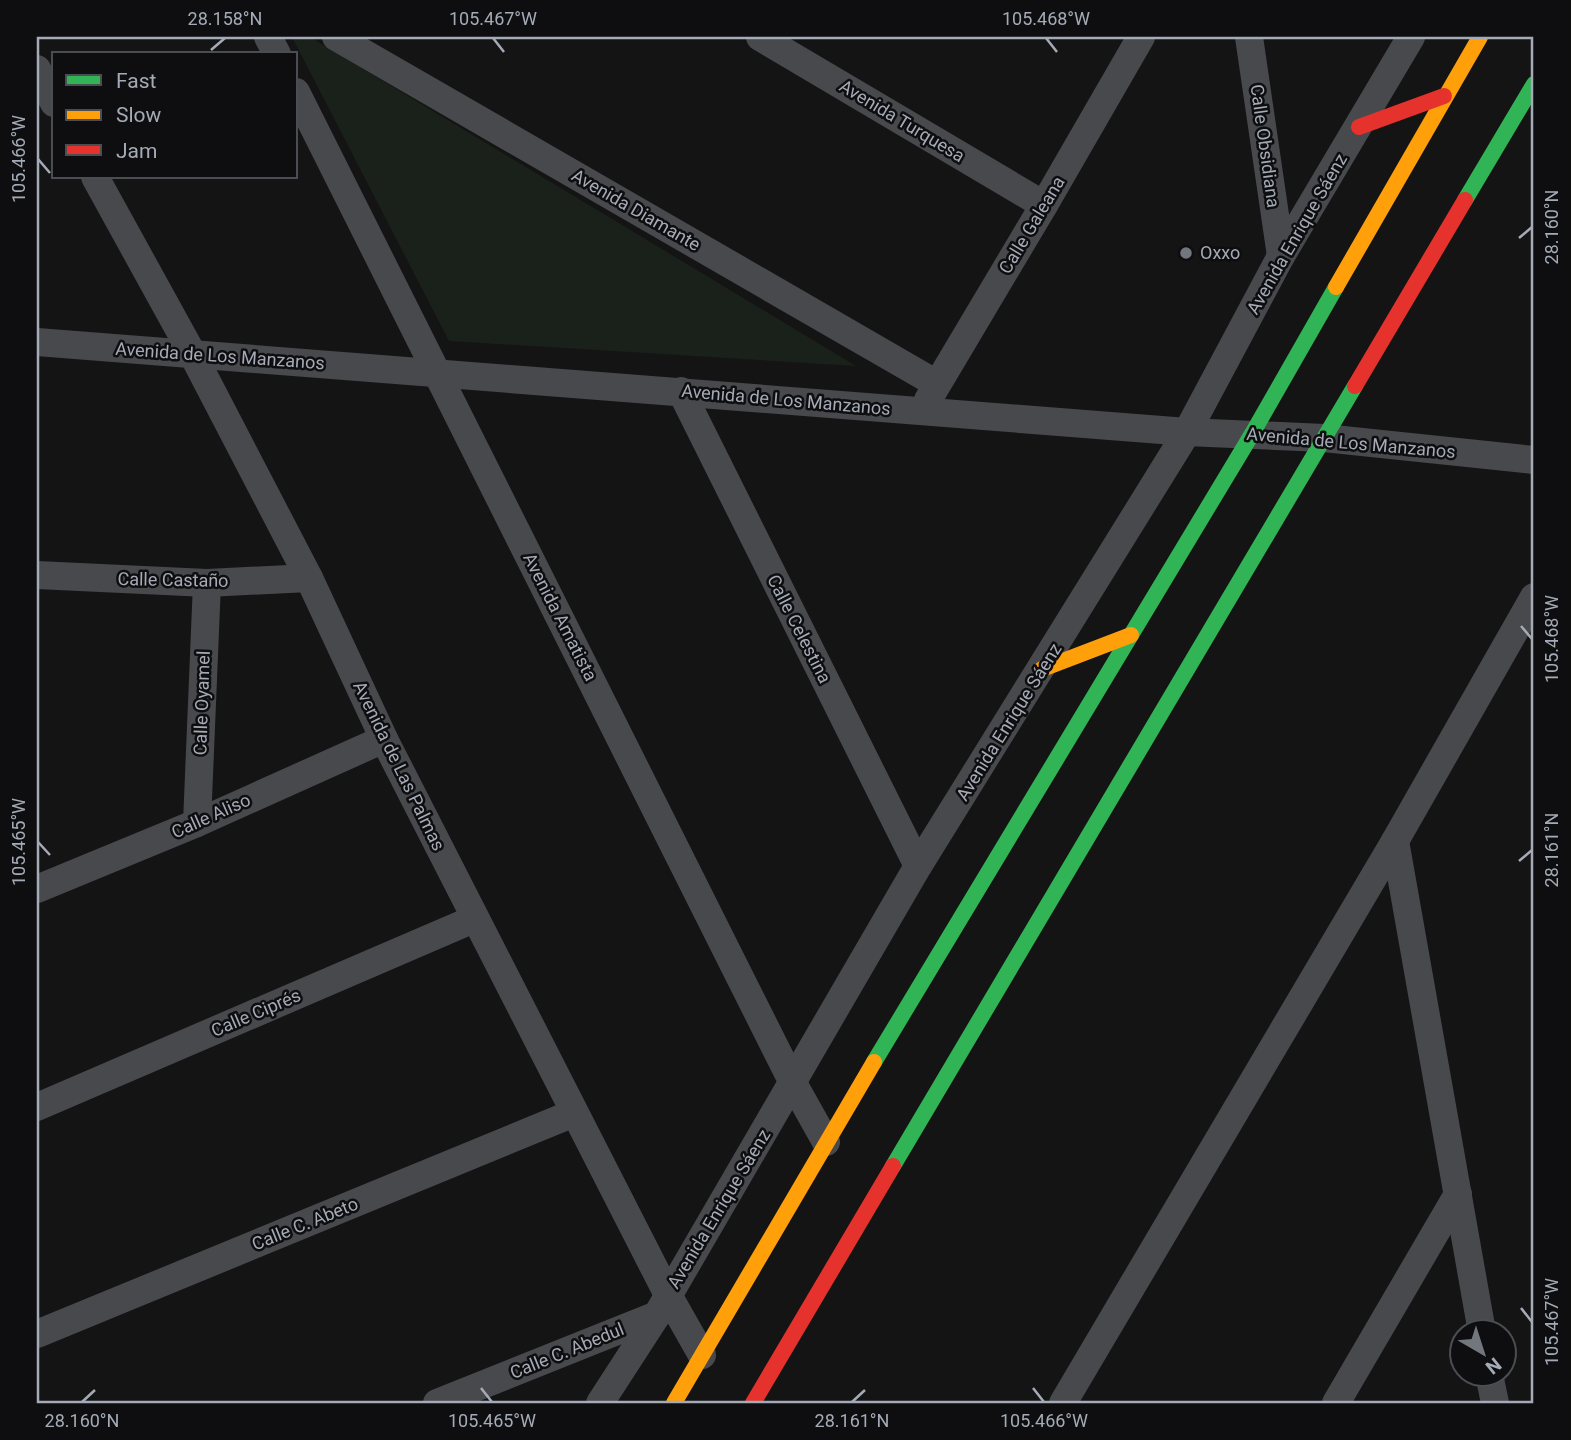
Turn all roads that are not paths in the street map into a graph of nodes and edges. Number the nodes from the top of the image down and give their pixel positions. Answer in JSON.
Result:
{"nodes":[{"id":1,"x":336,"y":37,"type":"edge"},
{"id":2,"x":760,"y":37,"type":"edge"},
{"id":3,"x":1141,"y":37,"type":"edge"},
{"id":4,"x":1249,"y":37,"type":"edge"},
{"id":5,"x":1412,"y":37,"type":"edge"},
{"id":6,"x":1480,"y":37,"type":"edge"},
{"id":7,"x":37,"y":69,"type":"edge"},
{"id":8,"x":1534,"y":84,"type":"edge"},
{"id":9,"x":298,"y":96,"type":"edge"},
{"id":10,"x":1444,"y":96,"type":"junction"},
{"id":11,"x":52,"y":98,"type":"edge"},
{"id":12,"x":1359,"y":127,"type":"junction"},
{"id":13,"x":96,"y":178,"type":"edge"},
{"id":14,"x":1044,"y":205,"type":"junction"},
{"id":15,"x":1281,"y":256,"type":"junction"},
{"id":16,"x":37,"y":342,"type":"edge"},
{"id":17,"x":192,"y":353,"type":"junction"},
{"id":18,"x":438,"y":373,"type":"junction"},
{"id":19,"x":937,"y":384,"type":"junction"},
{"id":20,"x":681,"y":391,"type":"junction"},
{"id":21,"x":921,"y":411,"type":"junction"},
{"id":22,"x":1187,"y":432,"type":"junction"},
{"id":23,"x":1252,"y":434,"type":"junction"},
{"id":24,"x":1324,"y":438,"type":"junction"},
{"id":25,"x":1534,"y":460,"type":"edge"},
{"id":26,"x":37,"y":575,"type":"edge"},
{"id":27,"x":309,"y":578,"type":"junction"},
{"id":28,"x":207,"y":583,"type":"junction"},
{"id":29,"x":1534,"y":597,"type":"edge"},
{"id":30,"x":1131,"y":635,"type":"junction"},
{"id":31,"x":1042,"y":669,"type":"junction"},
{"id":32,"x":384,"y":738,"type":"junction"},
{"id":33,"x":197,"y":823,"type":"junction"},
{"id":34,"x":1395,"y":841,"type":"junction"},
{"id":35,"x":918,"y":866,"type":"junction"},
{"id":36,"x":37,"y":889,"type":"edge"},
{"id":37,"x":474,"y":919,"type":"junction"},
{"id":38,"x":793,"y":1083,"type":"junction"},
{"id":39,"x":37,"y":1107,"type":"edge"},
{"id":40,"x":574,"y":1113,"type":"junction"},
{"id":41,"x":826,"y":1142,"type":"junction"},
{"id":42,"x":1458,"y":1194,"type":"junction"},
{"id":43,"x":663,"y":1305,"type":"junction"},
{"id":44,"x":1480,"y":1318,"type":"edge"},
{"id":45,"x":37,"y":1334,"type":"edge"},
{"id":46,"x":702,"y":1355,"type":"junction"},
{"id":47,"x":437,"y":1403,"type":"edge"},
{"id":48,"x":600,"y":1403,"type":"edge"},
{"id":49,"x":674,"y":1403,"type":"edge"},
{"id":50,"x":753,"y":1403,"type":"edge"},
{"id":51,"x":1063,"y":1403,"type":"edge"},
{"id":52,"x":1336,"y":1403,"type":"edge"}],
"edges":[{"from":1,"to":19,"type":"street","name":"Avenida Diamante"},
{"from":2,"to":14,"type":"street","name":"Avenida Turquesa"},
{"from":3,"to":14,"type":"street","name":"Calle Galeana"},
{"from":4,"to":15,"type":"street","name":"Calle Obsidiana"},
{"from":5,"to":12,"type":"street","name":"Avenida Enrique Sáenz"},
{"from":6,"to":10,"type":"street"},
{"from":7,"to":11,"type":"street"},
{"from":8,"to":24,"type":"street"},
{"from":9,"to":18,"type":"street","name":"Avenida Amatista"},
{"from":10,"to":12,"type":"street"},
{"from":10,"to":23,"type":"street"},
{"from":12,"to":15,"type":"street","name":"Avenida Enrique Sáenz"},
{"from":13,"to":17,"type":"street","name":"Avenida de Las Palmas"},
{"from":14,"to":19,"type":"street","name":"Calle Galeana"},
{"from":15,"to":22,"type":"street","name":"Avenida Enrique Sáenz"},
{"from":16,"to":17,"type":"street","name":"Avenida de Los Manzanos"},
{"from":17,"to":18,"type":"street","name":"Avenida de Los Manzanos"},
{"from":17,"to":27,"type":"street","name":"Avenida de Las Palmas"},
{"from":18,"to":20,"type":"street","name":"Avenida de Los Manzanos"},
{"from":18,"to":38,"type":"street","name":"Avenida Amatista"},
{"from":19,"to":21,"type":"street","name":"Calle Galeana"},
{"from":20,"to":21,"type":"street","name":"Avenida de Los Manzanos"},
{"from":20,"to":35,"type":"street","name":"Calle Celestina"},
{"from":21,"to":22,"type":"street","name":"Avenida de Los Manzanos"},
{"from":22,"to":23,"type":"street","name":"Avenida de Los Manzanos"},
{"from":22,"to":31,"type":"street","name":"Avenida Enrique Sáenz"},
{"from":23,"to":24,"type":"street","name":"Avenida de Los Manzanos"},
{"from":23,"to":30,"type":"street"},
{"from":24,"to":25,"type":"street","name":"Avenida de Los Manzanos"},
{"from":24,"to":50,"type":"street"},
{"from":26,"to":28,"type":"street","name":"Calle Castaño"},
{"from":27,"to":28,"type":"street","name":"Calle Castaño"},
{"from":27,"to":32,"type":"street","name":"Avenida de Las Palmas"},
{"from":28,"to":33,"type":"street","name":"Calle Oyamel"},
{"from":29,"to":34,"type":"street"},
{"from":30,"to":31,"type":"street"},
{"from":30,"to":41,"type":"street"},
{"from":31,"to":35,"type":"street","name":"Avenida Enrique Sáenz"},
{"from":32,"to":33,"type":"street","name":"Calle Aliso"},
{"from":32,"to":37,"type":"street","name":"Avenida de Las Palmas"},
{"from":33,"to":36,"type":"street","name":"Calle Aliso"},
{"from":34,"to":42,"type":"street"},
{"from":34,"to":51,"type":"street"},
{"from":35,"to":38,"type":"street","name":"Avenida Enrique Sáenz"},
{"from":37,"to":39,"type":"street","name":"Calle Ciprés"},
{"from":37,"to":40,"type":"street","name":"Avenida de Las Palmas"},
{"from":38,"to":41,"type":"street","name":"Avenida Amatista"},
{"from":38,"to":43,"type":"street","name":"Avenida Enrique Sáenz"},
{"from":40,"to":43,"type":"street","name":"Avenida de Las Palmas"},
{"from":40,"to":45,"type":"street","name":"Calle C. Abeto"},
{"from":41,"to":46,"type":"street"},
{"from":42,"to":44,"type":"street"},
{"from":42,"to":52,"type":"street"},
{"from":43,"to":46,"type":"street","name":"Avenida de Las Palmas"},
{"from":43,"to":47,"type":"street","name":"Calle C. Abedul"},
{"from":43,"to":48,"type":"street","name":"Avenida Enrique Sáenz"},
{"from":46,"to":49,"type":"street"}]}
